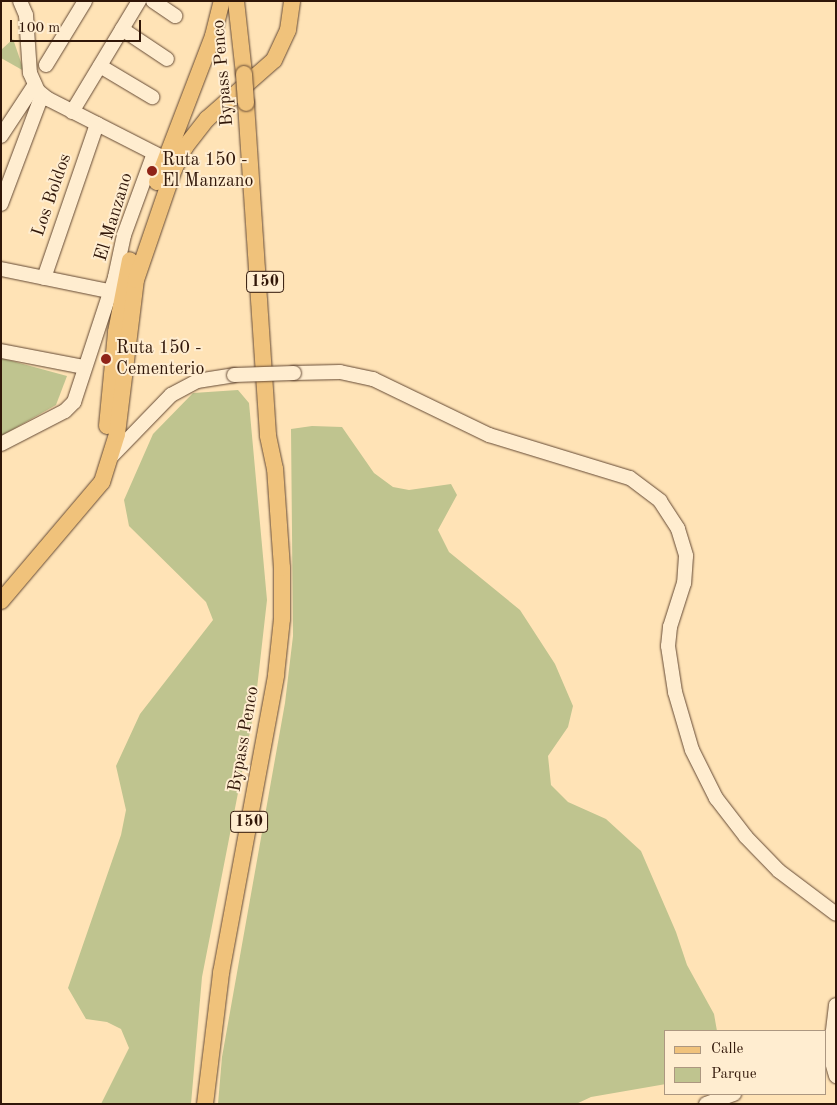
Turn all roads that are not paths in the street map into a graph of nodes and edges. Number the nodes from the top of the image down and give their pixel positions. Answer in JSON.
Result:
{"nodes":[{"id":1,"x":20,"y":1,"type":"edge"},
{"id":2,"x":84,"y":1,"type":"edge"},
{"id":3,"x":139,"y":1,"type":"edge"},
{"id":4,"x":153,"y":1,"type":"edge"},
{"id":5,"x":222,"y":1,"type":"edge"},
{"id":6,"x":236,"y":1,"type":"edge"},
{"id":7,"x":244,"y":1,"type":"edge"},
{"id":8,"x":292,"y":1,"type":"edge"},
{"id":9,"x":175,"y":16,"type":"dead end"},
{"id":10,"x":122,"y":29,"type":"junction"},
{"id":11,"x":167,"y":59,"type":"dead end"},
{"id":12,"x":46,"y":66,"type":"dead end"},
{"id":13,"x":100,"y":66,"type":"junction"},
{"id":14,"x":247,"y":72,"type":"junction"},
{"id":15,"x":38,"y":90,"type":"junction"},
{"id":16,"x":152,"y":97,"type":"dead end"},
{"id":17,"x":72,"y":112,"type":"junction"},
{"id":18,"x":97,"y":124,"type":"junction"},
{"id":19,"x":1,"y":136,"type":"edge"},
{"id":20,"x":160,"y":156,"type":"junction"},
{"id":21,"x":1,"y":204,"type":"edge"},
{"id":22,"x":1,"y":268,"type":"edge"},
{"id":23,"x":44,"y":278,"type":"junction"},
{"id":24,"x":116,"y":293,"type":"junction"},
{"id":25,"x":1,"y":352,"type":"edge"},
{"id":26,"x":84,"y":366,"type":"junction"},
{"id":27,"x":1,"y":444,"type":"edge"},
{"id":28,"x":109,"y":459,"type":"junction"},
{"id":29,"x":1,"y":601,"type":"edge"},
{"id":30,"x":836,"y":914,"type":"edge"},
{"id":31,"x":836,"y":1004,"type":"edge"},
{"id":32,"x":834,"y":1033,"type":"edge"},
{"id":33,"x":828,"y":1060,"type":"edge"},
{"id":34,"x":836,"y":1076,"type":"edge"},
{"id":35,"x":731,"y":1095,"type":"edge"},
{"id":36,"x":205,"y":1104,"type":"edge"},
{"id":37,"x":706,"y":1104,"type":"edge"}],
"edges":[{"from":1,"to":15,"type":"street"},
{"from":2,"to":12,"type":"street"},
{"from":3,"to":10,"type":"street"},
{"from":4,"to":9,"type":"street"},
{"from":5,"to":20,"type":"main road"},
{"from":6,"to":14,"type":"main road","name":"Bypass Penco","number":"150"},
{"from":7,"to":14,"type":"main road","name":"Bypass Penco","number":"150"},
{"from":8,"to":28,"type":"main road"},
{"from":10,"to":11,"type":"street"},
{"from":10,"to":13,"type":"street"},
{"from":13,"to":16,"type":"street"},
{"from":13,"to":17,"type":"street"},
{"from":14,"to":36,"type":"main road","name":"Bypass Penco","number":"150"},
{"from":15,"to":17,"type":"street"},
{"from":15,"to":19,"type":"street"},
{"from":15,"to":21,"type":"street"},
{"from":17,"to":18,"type":"street"},
{"from":18,"to":20,"type":"street"},
{"from":18,"to":23,"type":"street","name":"Los Boldos"},
{"from":20,"to":24,"type":"main road"},
{"from":22,"to":23,"type":"street"},
{"from":23,"to":24,"type":"street"},
{"from":24,"to":26,"type":"street"},
{"from":24,"to":28,"type":"main road"},
{"from":25,"to":26,"type":"street"},
{"from":26,"to":27,"type":"street"},
{"from":28,"to":29,"type":"main road"},
{"from":28,"to":30,"type":"street","bridge":true},
{"from":31,"to":32,"type":"street"},
{"from":32,"to":33,"type":"street"},
{"from":33,"to":34,"type":"street"},
{"from":35,"to":37,"type":"street"}]}
